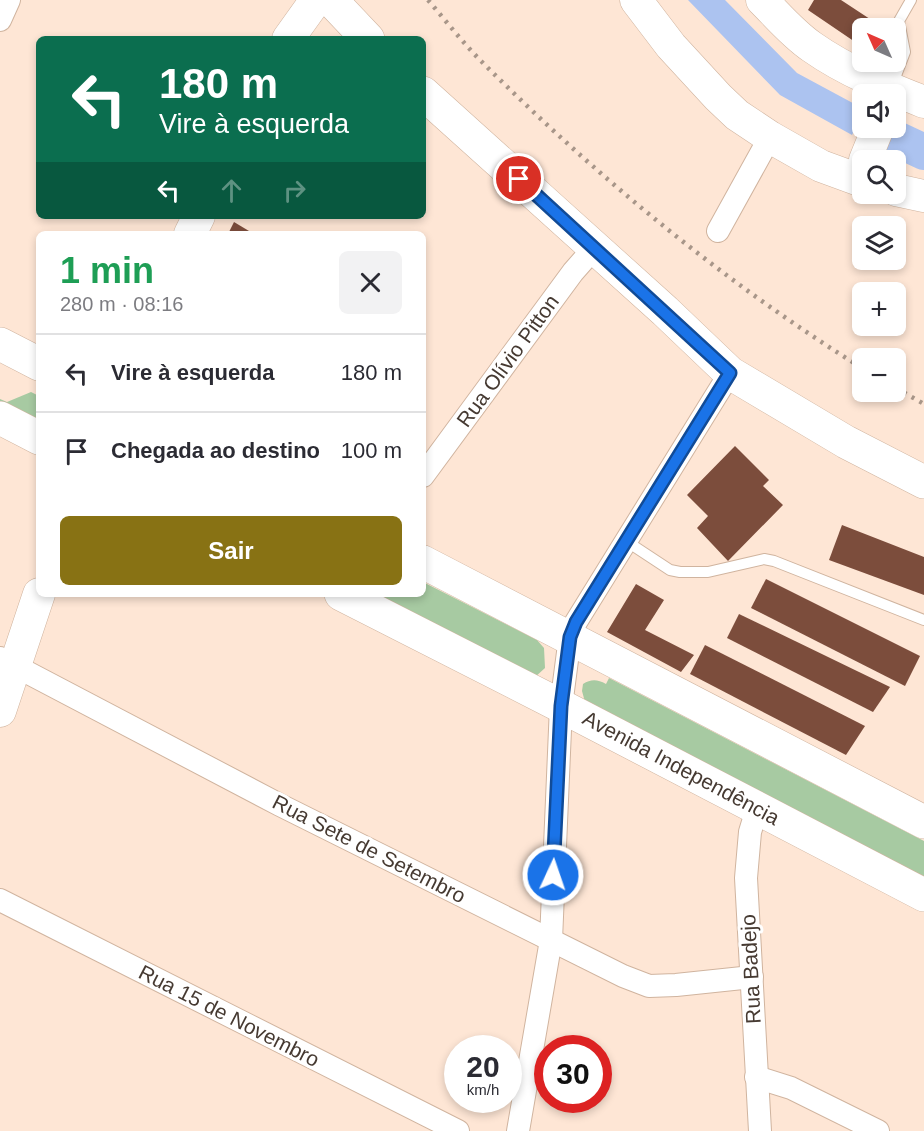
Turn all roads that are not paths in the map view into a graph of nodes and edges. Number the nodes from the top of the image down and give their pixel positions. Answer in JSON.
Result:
{"nodes":[{"id":1,"x":9,"y":0,"type":"edge"},
{"id":2,"x":316,"y":0,"type":"edge"},
{"id":3,"x":331,"y":0,"type":"edge"},
{"id":4,"x":636,"y":0,"type":"edge"},
{"id":5,"x":762,"y":0,"type":"edge"},
{"id":6,"x":911,"y":0,"type":"edge"},
{"id":7,"x":0,"y":20,"type":"edge"},
{"id":8,"x":290,"y":36,"type":"edge"},
{"id":9,"x":365,"y":36,"type":"edge"},
{"id":10,"x":876,"y":84,"type":"edge"},
{"id":11,"x":893,"y":84,"type":"edge"},
{"id":12,"x":426,"y":96,"type":"edge"},
{"id":13,"x":906,"y":97,"type":"edge"},
{"id":14,"x":924,"y":102,"type":"edge"},
{"id":15,"x":770,"y":137,"type":"junction"},
{"id":16,"x":852,"y":171,"type":"edge"},
{"id":17,"x":906,"y":192,"type":"edge"},
{"id":18,"x":924,"y":196,"type":"edge"},
{"id":19,"x":718,"y":231,"type":"dead end"},
{"id":20,"x":595,"y":248,"type":"junction"},
{"id":21,"x":0,"y":344,"type":"edge"},
{"id":22,"x":36,"y":362,"type":"edge"},
{"id":23,"x":730,"y":373,"type":"junction"},
{"id":24,"x":0,"y":418,"type":"edge"},
{"id":25,"x":36,"y":436,"type":"edge"},
{"id":26,"x":426,"y":472,"type":"edge"},
{"id":27,"x":924,"y":482,"type":"edge"},
{"id":28,"x":626,"y":541,"type":"junction"},
{"id":29,"x":426,"y":564,"type":"edge"},
{"id":30,"x":38,"y":597,"type":"edge"},
{"id":31,"x":347,"y":597,"type":"edge"},
{"id":32,"x":924,"y":620,"type":"edge"},
{"id":33,"x":570,"y":637,"type":"junction"},
{"id":34,"x":7,"y":662,"type":"edge"},
{"id":35,"x":561,"y":706,"type":"junction"},
{"id":36,"x":0,"y":711,"type":"edge"},
{"id":37,"x":757,"y":808,"type":"junction"},
{"id":38,"x":924,"y":822,"type":"edge"},
{"id":39,"x":924,"y":895,"type":"edge"},
{"id":40,"x":0,"y":900,"type":"edge"},
{"id":41,"x":550,"y":940,"type":"junction"},
{"id":42,"x":752,"y":977,"type":"junction"},
{"id":43,"x":756,"y":1077,"type":"junction"},
{"id":44,"x":458,"y":1131,"type":"edge"},
{"id":45,"x":518,"y":1131,"type":"edge"},
{"id":46,"x":760,"y":1131,"type":"edge"},
{"id":47,"x":878,"y":1131,"type":"edge"}],
"edges":[{"from":1,"to":7,"type":"street"},
{"from":2,"to":8,"type":"street"},
{"from":3,"to":9,"type":"main road"},
{"from":4,"to":15,"type":"street"},
{"from":5,"to":10,"type":"street"},
{"from":6,"to":11,"type":"lane"},
{"from":12,"to":20,"type":"main road"},
{"from":13,"to":14,"type":"street"},
{"from":15,"to":16,"type":"street"},
{"from":15,"to":19,"type":"street"},
{"from":17,"to":18,"type":"street"},
{"from":20,"to":23,"type":"main road"},
{"from":20,"to":26,"type":"street","name":"Rua Olívio Pitton"},
{"from":21,"to":22,"type":"main road"},
{"from":23,"to":27,"type":"main road"},
{"from":23,"to":28,"type":"street"},
{"from":24,"to":25,"type":"main road"},
{"from":28,"to":32,"type":"lane"},
{"from":28,"to":33,"type":"street"},
{"from":29,"to":33,"type":"main road"},
{"from":30,"to":34,"type":"street"},
{"from":31,"to":35,"type":"main road","name":"Avenida Independência"},
{"from":33,"to":35,"type":"street"},
{"from":33,"to":38,"type":"main road"},
{"from":34,"to":36,"type":"street"},
{"from":34,"to":41,"type":"street","name":"Rua Sete de Setembro"},
{"from":35,"to":37,"type":"main road","name":"Avenida Independência"},
{"from":35,"to":41,"type":"street"},
{"from":37,"to":39,"type":"main road","name":"Avenida Independência"},
{"from":37,"to":42,"type":"street","name":"Rua Badejo"},
{"from":40,"to":44,"type":"street","name":"Rua 15 de Novembro"},
{"from":41,"to":42,"type":"street","name":"Rua Sete de Setembro"},
{"from":41,"to":45,"type":"street"},
{"from":42,"to":43,"type":"street","name":"Rua Badejo"},
{"from":43,"to":46,"type":"street","name":"Rua Badejo"},
{"from":43,"to":47,"type":"street"}]}
